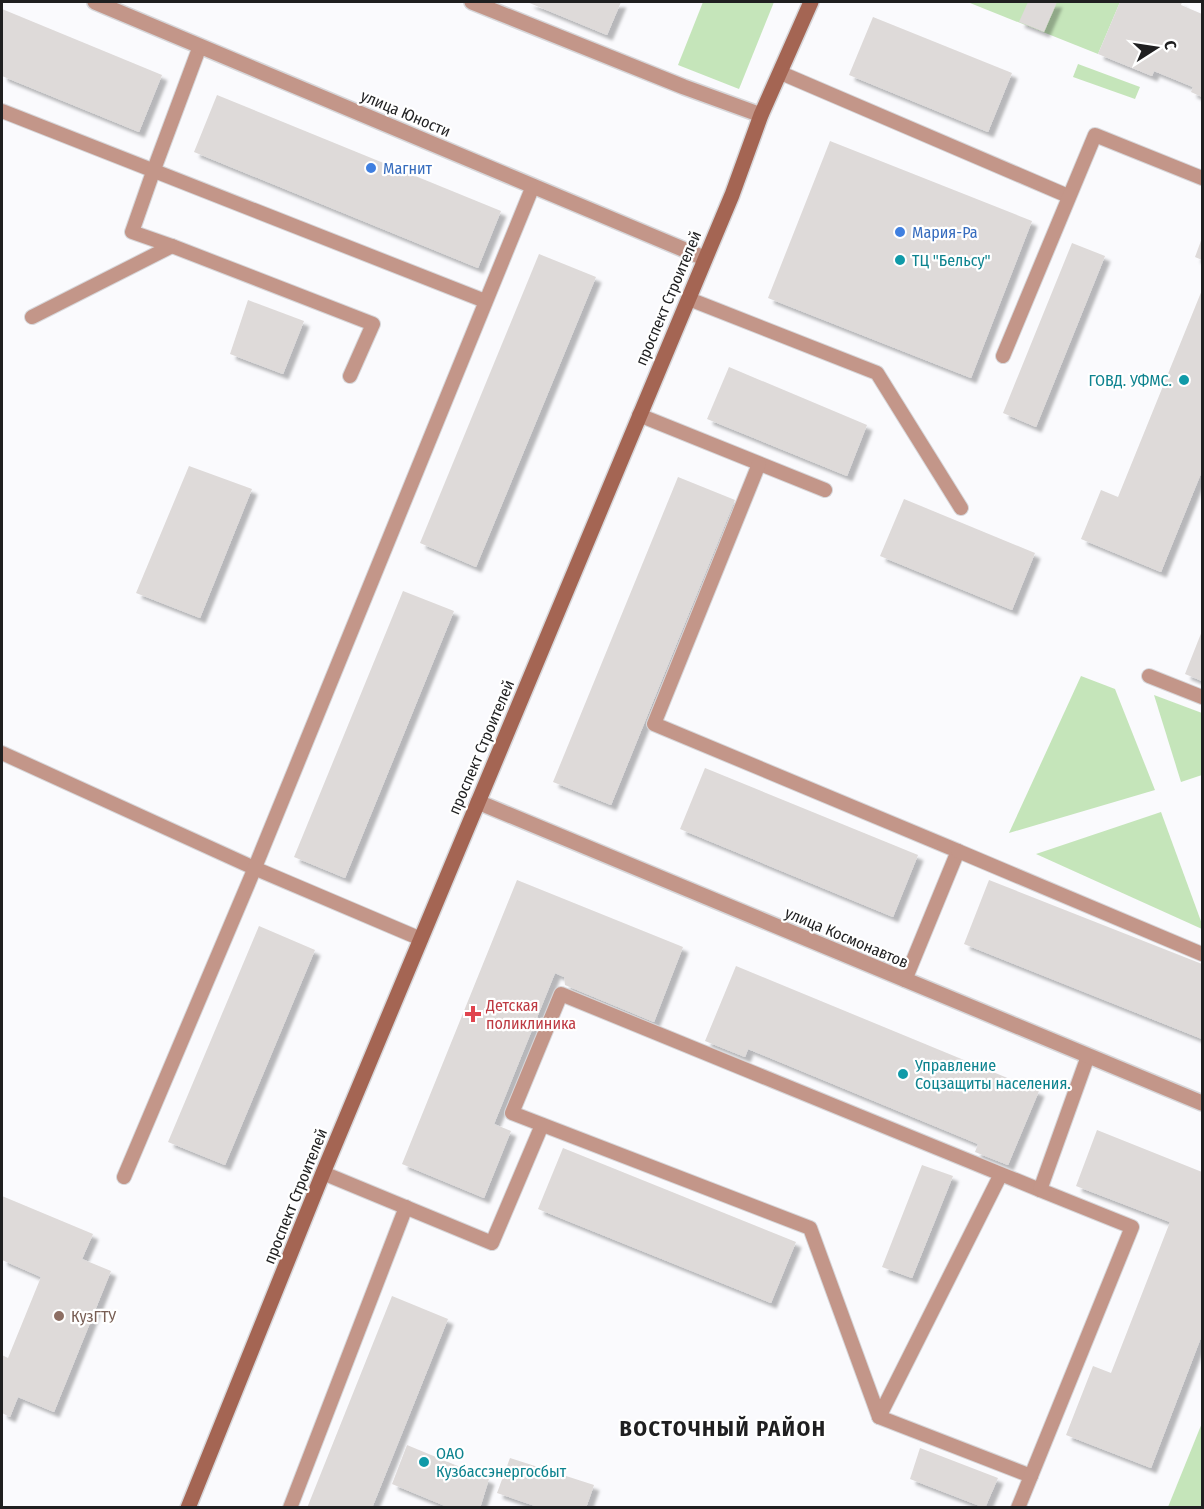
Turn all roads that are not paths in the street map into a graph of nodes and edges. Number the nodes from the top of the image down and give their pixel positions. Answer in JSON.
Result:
{"nodes":[{"id":1,"x":95,"y":2,"type":"edge"},
{"id":2,"x":472,"y":2,"type":"edge"},
{"id":3,"x":811,"y":2,"type":"edge"},
{"id":4,"x":200,"y":46,"type":"junction"},
{"id":5,"x":781,"y":73,"type":"junction"},
{"id":6,"x":2,"y":111,"type":"edge"},
{"id":7,"x":761,"y":116,"type":"junction"},
{"id":8,"x":153,"y":172,"type":"junction"},
{"id":9,"x":1203,"y":178,"type":"edge"},
{"id":10,"x":532,"y":186,"type":"junction"},
{"id":11,"x":1068,"y":196,"type":"junction"},
{"id":12,"x":172,"y":246,"type":"junction"},
{"id":13,"x":704,"y":258,"type":"junction"},
{"id":14,"x":689,"y":298,"type":"junction"},
{"id":15,"x":486,"y":302,"type":"junction"},
{"id":16,"x":32,"y":318,"type":"dead end"},
{"id":17,"x":1003,"y":356,"type":"dead end"},
{"id":18,"x":350,"y":376,"type":"dead end"},
{"id":19,"x":639,"y":415,"type":"junction"},
{"id":20,"x":759,"y":464,"type":"junction"},
{"id":21,"x":825,"y":490,"type":"dead end"},
{"id":22,"x":961,"y":508,"type":"dead end"},
{"id":23,"x":1149,"y":676,"type":"dead end"},
{"id":24,"x":1203,"y":697,"type":"edge"},
{"id":25,"x":2,"y":753,"type":"edge"},
{"id":26,"x":478,"y":802,"type":"junction"},
{"id":27,"x":958,"y":850,"type":"junction"},
{"id":28,"x":254,"y":868,"type":"junction"},
{"id":29,"x":421,"y":939,"type":"junction"},
{"id":30,"x":1203,"y":954,"type":"edge"},
{"id":31,"x":905,"y":980,"type":"junction"},
{"id":32,"x":1088,"y":1056,"type":"junction"},
{"id":33,"x":1203,"y":1103,"type":"edge"},
{"id":34,"x":542,"y":1125,"type":"junction"},
{"id":35,"x":323,"y":1173,"type":"junction"},
{"id":36,"x":1001,"y":1174,"type":"junction"},
{"id":37,"x":124,"y":1177,"type":"dead end"},
{"id":38,"x":1040,"y":1190,"type":"junction"},
{"id":39,"x":406,"y":1207,"type":"junction"},
{"id":40,"x":879,"y":1417,"type":"junction"},
{"id":41,"x":1031,"y":1476,"type":"junction"},
{"id":42,"x":188,"y":1508,"type":"edge"},
{"id":43,"x":290,"y":1508,"type":"edge"},
{"id":44,"x":1018,"y":1508,"type":"edge"}],
"edges":[{"from":1,"to":4,"type":"street","name":"улица Юности"},
{"from":2,"to":7,"type":"street"},
{"from":3,"to":5,"type":"main road","name":"проспект Строителей"},
{"from":4,"to":8,"type":"lane"},
{"from":4,"to":10,"type":"street","name":"улица Юности"},
{"from":5,"to":7,"type":"main road","name":"проспект Строителей"},
{"from":5,"to":11,"type":"lane"},
{"from":6,"to":8,"type":"lane"},
{"from":7,"to":13,"type":"main road","name":"проспект Строителей"},
{"from":8,"to":12,"type":"lane"},
{"from":8,"to":15,"type":"lane"},
{"from":9,"to":11,"type":"lane"},
{"from":10,"to":13,"type":"street","name":"улица Юности"},
{"from":10,"to":15,"type":"lane"},
{"from":11,"to":17,"type":"lane"},
{"from":12,"to":16,"type":"lane"},
{"from":12,"to":18,"type":"lane"},
{"from":13,"to":14,"type":"main road","name":"проспект Строителей"},
{"from":14,"to":19,"type":"main road","name":"проспект Строителей"},
{"from":14,"to":22,"type":"lane"},
{"from":15,"to":28,"type":"lane"},
{"from":19,"to":20,"type":"lane"},
{"from":19,"to":26,"type":"main road","name":"проспект Строителей"},
{"from":20,"to":21,"type":"lane"},
{"from":20,"to":27,"type":"lane"},
{"from":23,"to":24,"type":"lane"},
{"from":25,"to":28,"type":"lane"},
{"from":26,"to":29,"type":"main road","name":"проспект Строителей"},
{"from":26,"to":31,"type":"street","name":"улица Космонавтов"},
{"from":27,"to":30,"type":"lane"},
{"from":27,"to":31,"type":"lane"},
{"from":28,"to":29,"type":"lane"},
{"from":28,"to":37,"type":"lane"},
{"from":29,"to":35,"type":"main road","name":"проспект Строителей"},
{"from":31,"to":32,"type":"street","name":"улица Космонавтов"},
{"from":32,"to":33,"type":"street","name":"улица Космонавтов"},
{"from":32,"to":38,"type":"lane"},
{"from":34,"to":36,"type":"lane"},
{"from":34,"to":39,"type":"lane"},
{"from":34,"to":40,"type":"lane"},
{"from":35,"to":39,"type":"lane"},
{"from":35,"to":42,"type":"main road","name":"проспект Строителей"},
{"from":36,"to":38,"type":"lane"},
{"from":36,"to":40,"type":"lane"},
{"from":38,"to":41,"type":"lane"},
{"from":39,"to":43,"type":"lane"},
{"from":40,"to":41,"type":"lane"},
{"from":41,"to":44,"type":"lane"}]}
